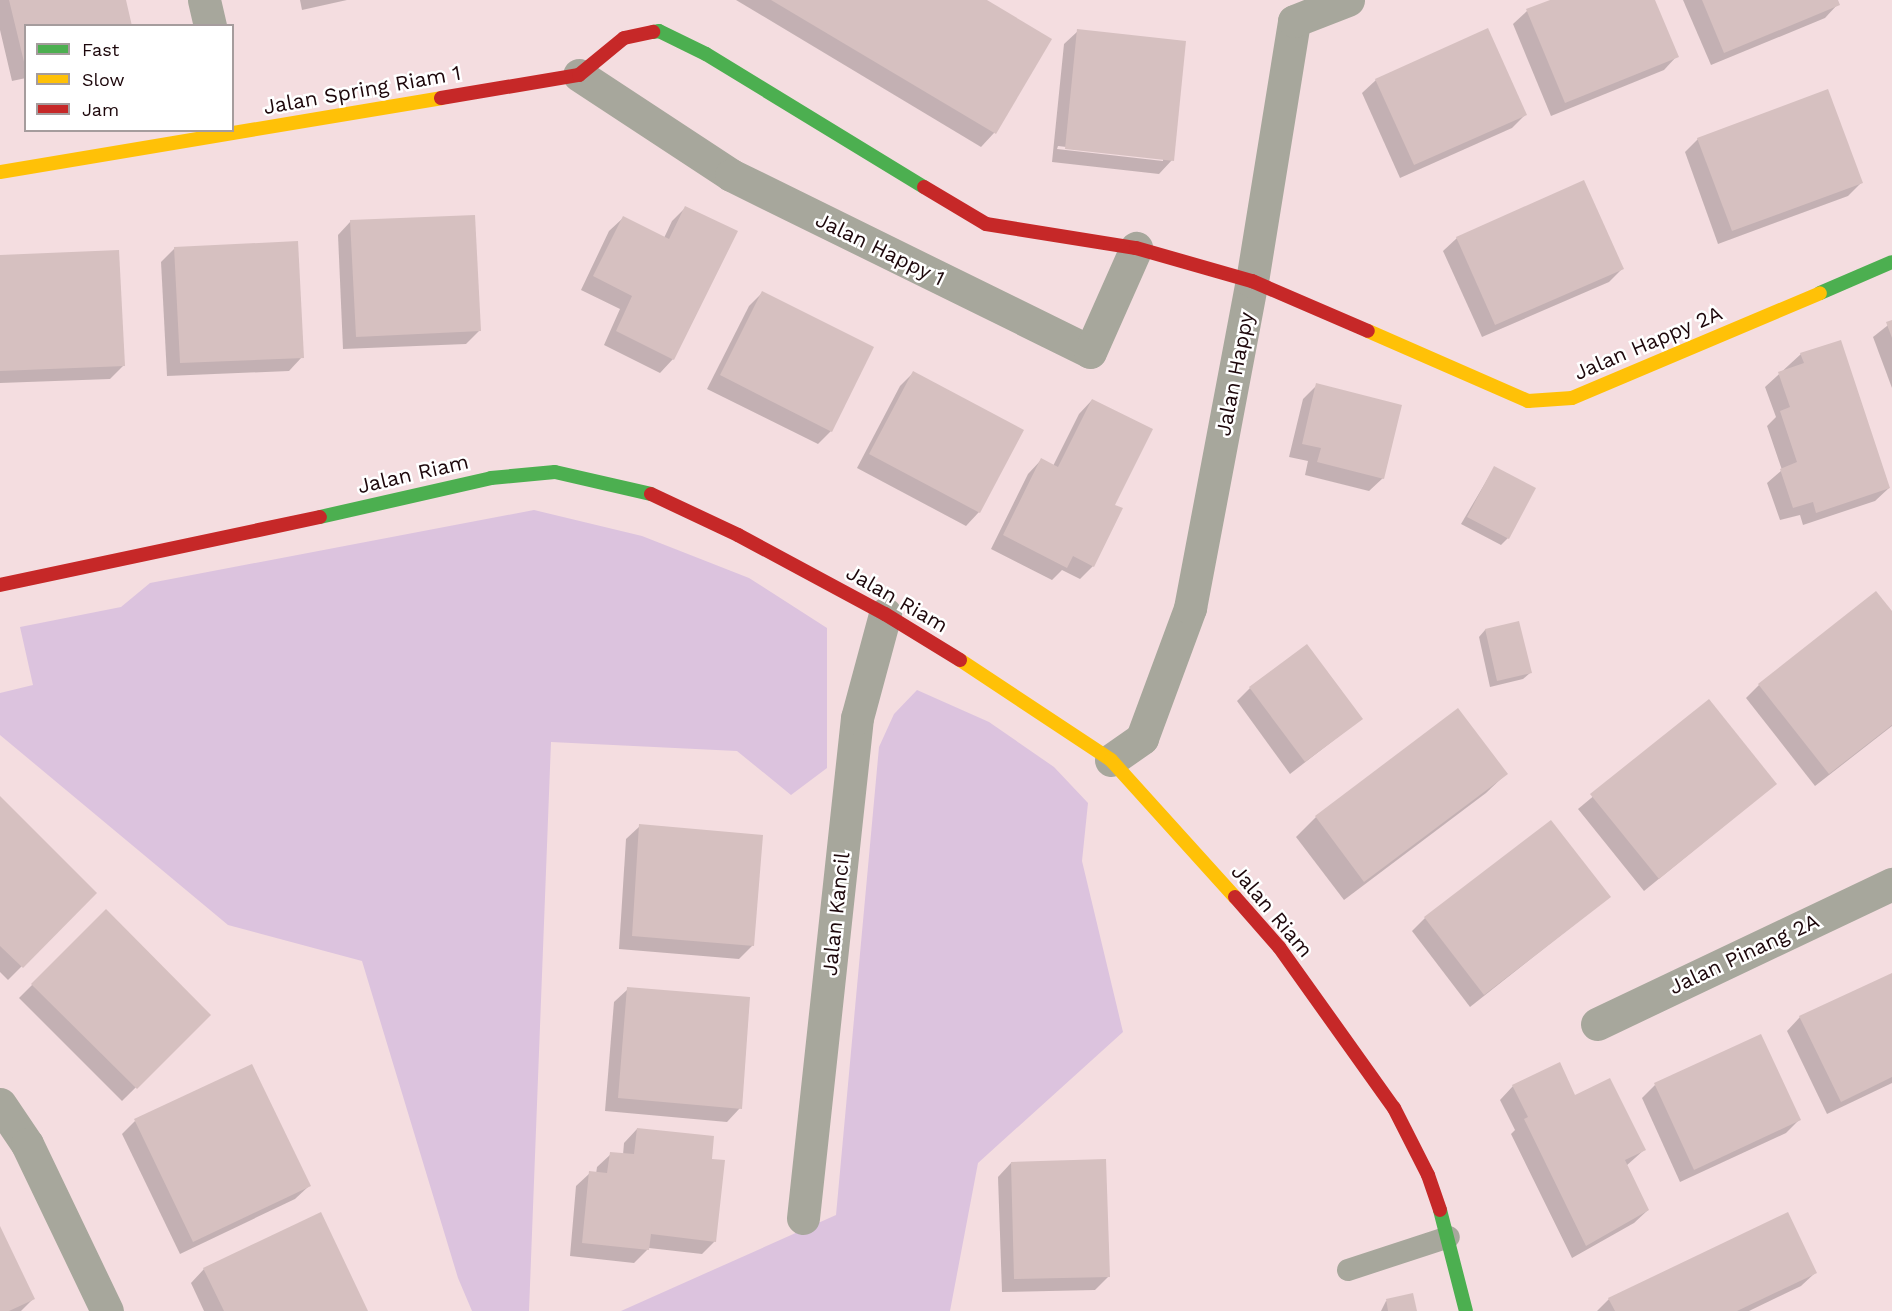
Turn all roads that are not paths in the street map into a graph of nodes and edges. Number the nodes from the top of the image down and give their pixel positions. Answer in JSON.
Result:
{"nodes":[{"id":1,"x":204,"y":0,"type":"edge"},
{"id":2,"x":1348,"y":0,"type":"edge"},
{"id":3,"x":1291,"y":11,"type":"edge"},
{"id":4,"x":210,"y":24,"type":"edge"},
{"id":5,"x":566,"y":77,"type":"junction"},
{"id":6,"x":234,"y":130,"type":"edge"},
{"id":7,"x":222,"y":132,"type":"edge"},
{"id":8,"x":0,"y":172,"type":"edge"},
{"id":9,"x":1136,"y":248,"type":"junction"},
{"id":10,"x":1892,"y":262,"type":"edge"},
{"id":11,"x":1252,"y":281,"type":"junction"},
{"id":12,"x":0,"y":585,"type":"edge"},
{"id":13,"x":885,"y":614,"type":"junction"},
{"id":14,"x":1111,"y":760,"type":"junction"},
{"id":15,"x":1892,"y":884,"type":"edge"},
{"id":16,"x":1597,"y":1024,"type":"dead end"},
{"id":17,"x":0,"y":1104,"type":"edge"},
{"id":18,"x":803,"y":1218,"type":"dead end"},
{"id":19,"x":1449,"y":1237,"type":"junction"},
{"id":20,"x":1348,"y":1270,"type":"dead end"},
{"id":21,"x":107,"y":1311,"type":"edge"},
{"id":22,"x":1466,"y":1311,"type":"edge"}],
"edges":[{"from":1,"to":4,"type":"street"},
{"from":2,"to":3,"type":"street","name":"Jalan Happy"},
{"from":3,"to":11,"type":"street","name":"Jalan Happy"},
{"from":5,"to":6,"type":"street","name":"Jalan Spring Riam 1"},
{"from":5,"to":9,"type":"street"},
{"from":5,"to":9,"type":"street","name":"Jalan Happy 1"},
{"from":7,"to":8,"type":"street","name":"Jalan Spring Riam 1"},
{"from":9,"to":11,"type":"street"},
{"from":10,"to":11,"type":"street","name":"Jalan Happy 2A"},
{"from":11,"to":14,"type":"street","name":"Jalan Happy"},
{"from":12,"to":13,"type":"street","name":"Jalan Riam"},
{"from":13,"to":14,"type":"street","name":"Jalan Riam"},
{"from":13,"to":18,"type":"street","name":"Jalan Kancil"},
{"from":14,"to":19,"type":"street","name":"Jalan Riam"},
{"from":15,"to":16,"type":"street","name":"Jalan Pinang 2A"},
{"from":17,"to":21,"type":"street"},
{"from":19,"to":20,"type":"lane"},
{"from":19,"to":22,"type":"street","name":"Jalan Riam"}]}
